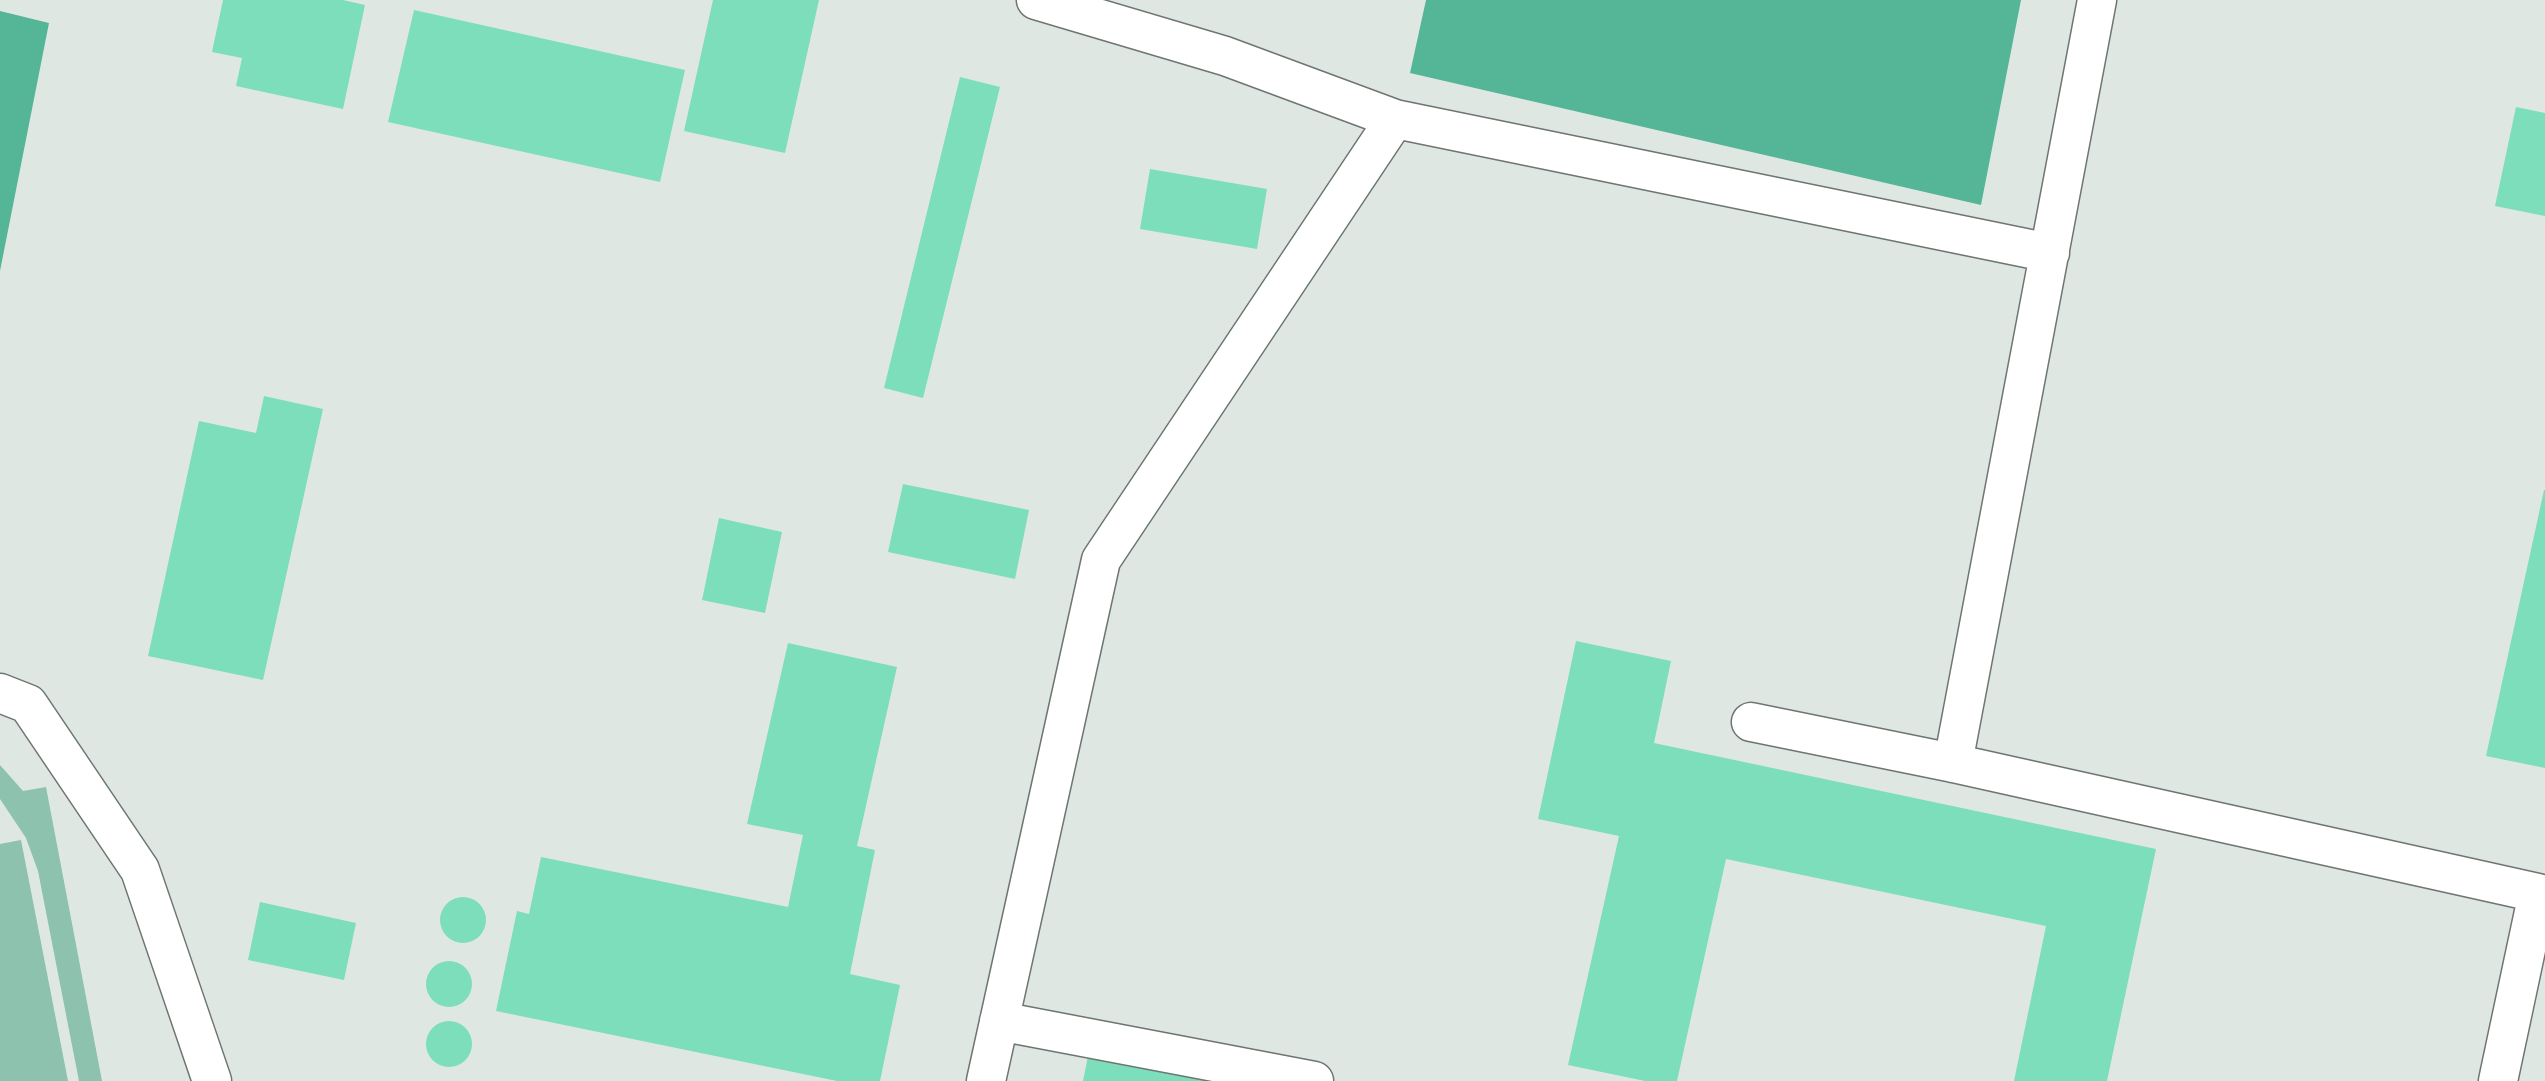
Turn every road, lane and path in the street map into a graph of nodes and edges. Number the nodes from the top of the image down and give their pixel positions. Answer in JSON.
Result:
{"nodes":[{"id":1,"x":1036,"y":0,"type":"edge"},
{"id":2,"x":2098,"y":0,"type":"edge"},
{"id":3,"x":1395,"y":120,"type":"junction"},
{"id":4,"x":2050,"y":253,"type":"junction"},
{"id":5,"x":0,"y":693,"type":"edge"},
{"id":6,"x":1751,"y":722,"type":"dead end"},
{"id":7,"x":1953,"y":763,"type":"junction"},
{"id":8,"x":999,"y":1021,"type":"junction"},
{"id":9,"x":212,"y":1081,"type":"edge"},
{"id":10,"x":986,"y":1081,"type":"edge"},
{"id":11,"x":1314,"y":1081,"type":"edge"},
{"id":12,"x":2498,"y":1081,"type":"edge"}],
"edges":[{"from":1,"to":3,"type":"lane"},
{"from":2,"to":4,"type":"lane"},
{"from":3,"to":4,"type":"lane"},
{"from":3,"to":8,"type":"lane"},
{"from":4,"to":7,"type":"lane"},
{"from":5,"to":9,"type":"lane"},
{"from":6,"to":7,"type":"lane"},
{"from":7,"to":12,"type":"lane"},
{"from":8,"to":10,"type":"lane"},
{"from":8,"to":11,"type":"lane"}]}
